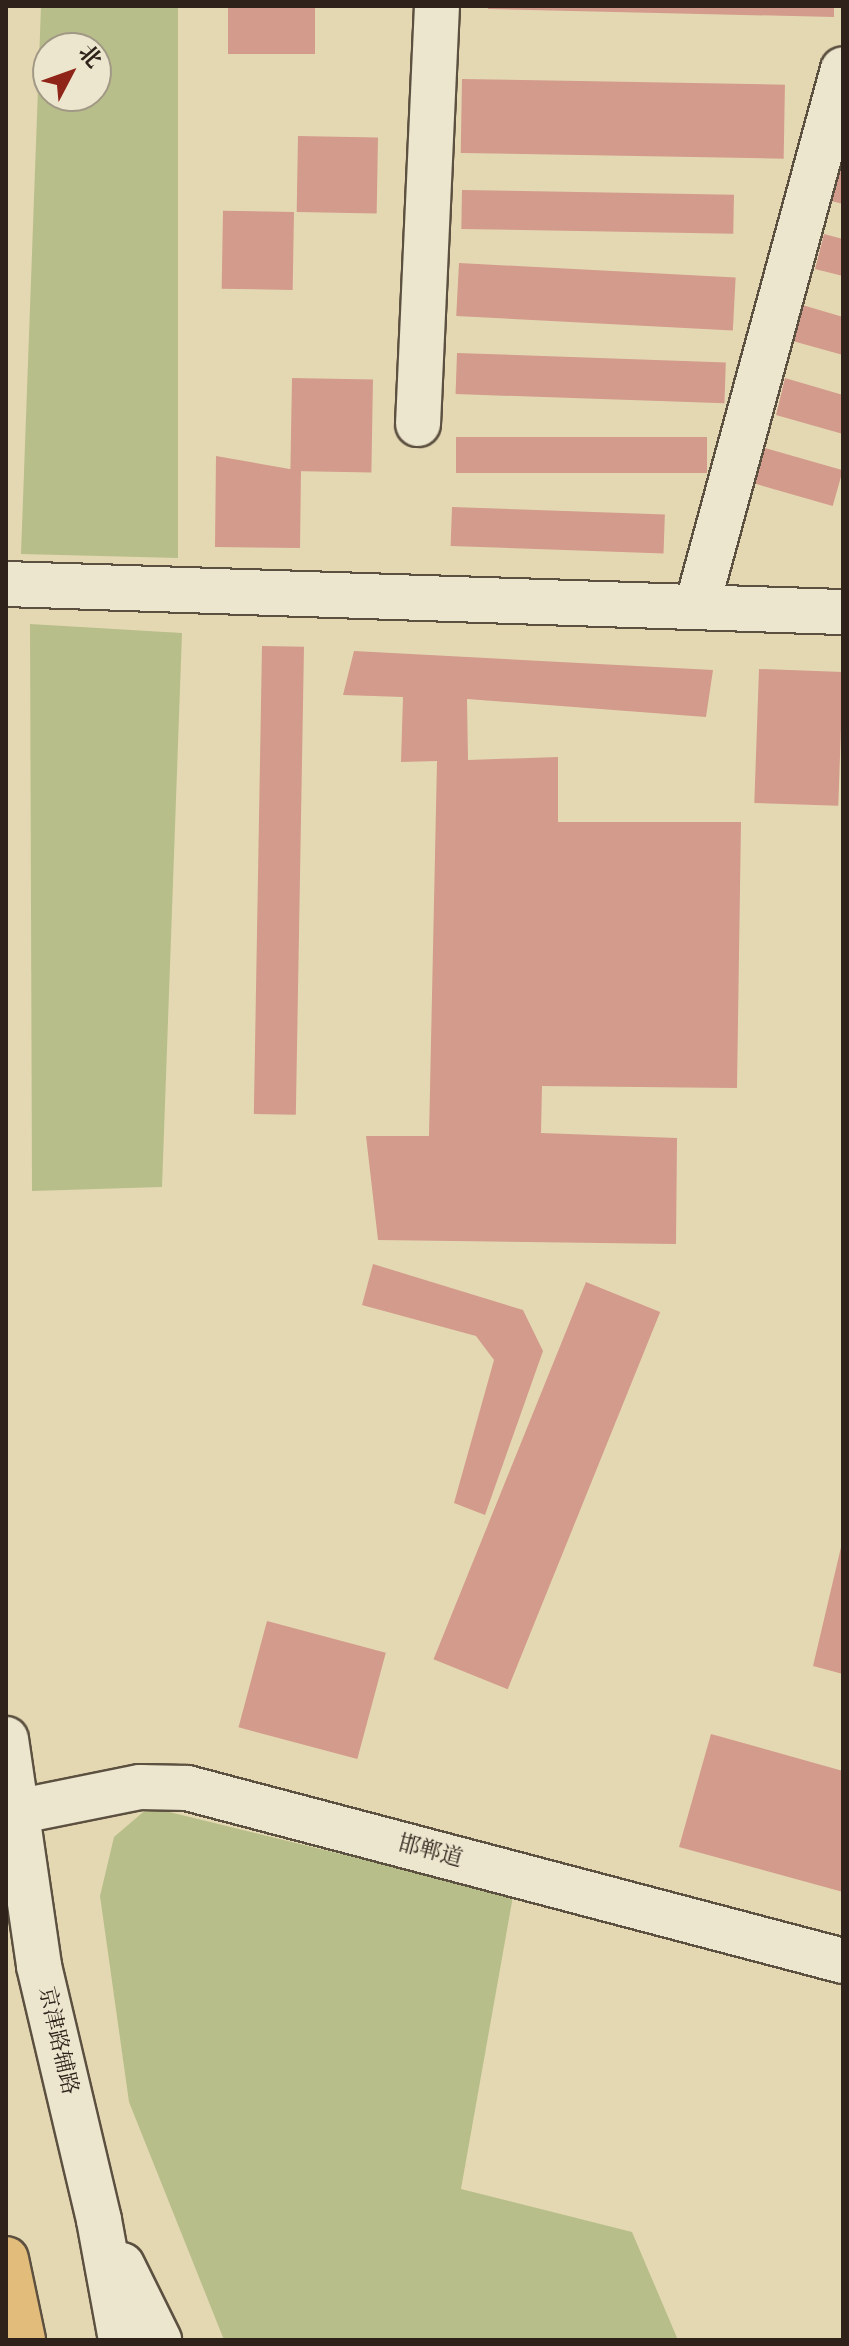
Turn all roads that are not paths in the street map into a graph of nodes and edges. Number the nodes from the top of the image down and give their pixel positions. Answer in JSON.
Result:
{"nodes":[{"id":1,"x":437,"y":6,"type":"edge"},
{"id":2,"x":843,"y":69,"type":"edge"},
{"id":3,"x":418,"y":424,"type":"dead end"},
{"id":4,"x":6,"y":584,"type":"edge"},
{"id":5,"x":697,"y":606,"type":"junction"},
{"id":6,"x":843,"y":612,"type":"edge"},
{"id":7,"x":6,"y":1739,"type":"edge"},
{"id":8,"x":10,"y":1814,"type":"edge"},
{"id":9,"x":843,"y":1961,"type":"edge"},
{"id":10,"x":99,"y":2220,"type":"junction"},
{"id":11,"x":6,"y":2259,"type":"edge"},
{"id":12,"x":23,"y":2340,"type":"edge"},
{"id":13,"x":121,"y":2340,"type":"edge"},
{"id":14,"x":159,"y":2340,"type":"edge"}],
"edges":[{"from":1,"to":3,"type":"street"},
{"from":2,"to":5,"type":"street"},
{"from":4,"to":5,"type":"street"},
{"from":5,"to":6,"type":"street"},
{"from":7,"to":8,"type":"street","name":"京津路辅路"},
{"from":8,"to":9,"type":"street","name":"邯郸道"},
{"from":8,"to":10,"type":"street","name":"京津路辅路"},
{"from":10,"to":13,"type":"street","name":"京津路辅路"},
{"from":10,"to":14,"type":"street"},
{"from":11,"to":12,"type":"main road"}]}
